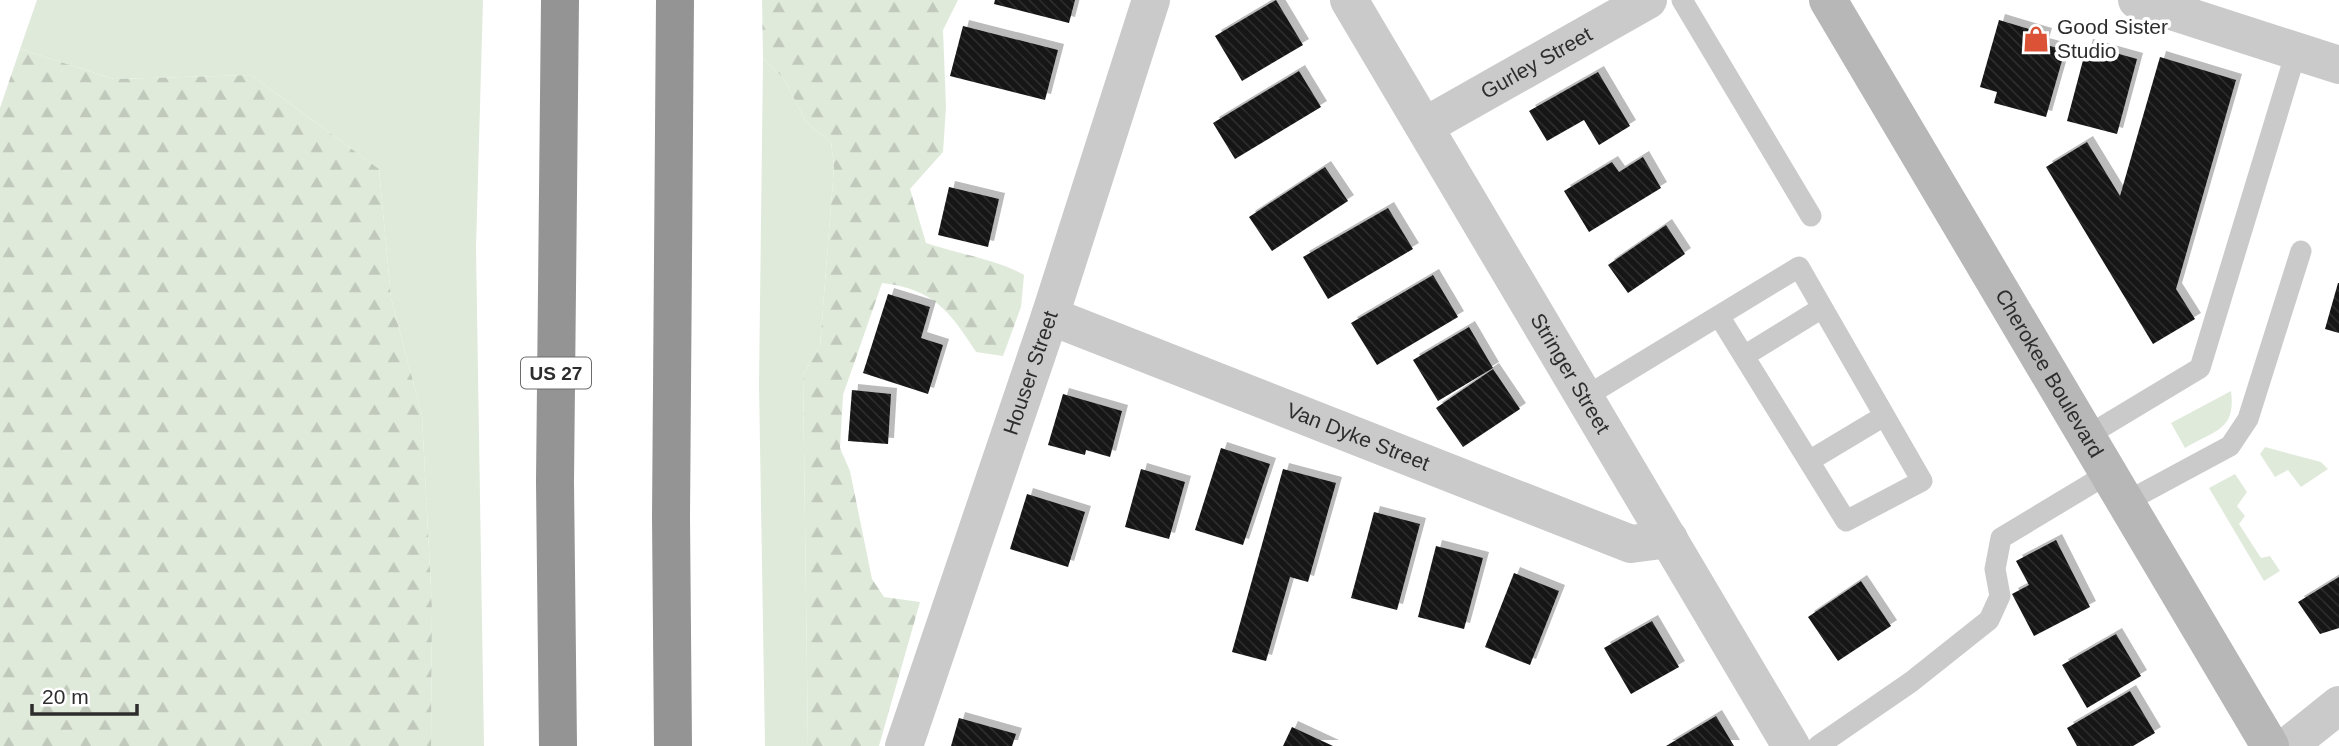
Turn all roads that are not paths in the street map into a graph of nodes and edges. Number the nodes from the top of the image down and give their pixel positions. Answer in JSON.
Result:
{"nodes":[{"id":1,"x":560,"y":0,"type":"edge"},
{"id":2,"x":674,"y":0,"type":"edge"},
{"id":3,"x":1152,"y":0,"type":"edge"},
{"id":4,"x":1349,"y":0,"type":"edge"},
{"id":5,"x":1648,"y":0,"type":"edge"},
{"id":6,"x":1682,"y":0,"type":"edge"},
{"id":7,"x":1828,"y":0,"type":"edge"},
{"id":8,"x":2137,"y":0,"type":"edge"},
{"id":9,"x":2296,"y":52,"type":"junction"},
{"id":10,"x":2339,"y":65,"type":"edge"},
{"id":11,"x":1425,"y":126,"type":"junction"},
{"id":12,"x":1811,"y":216,"type":"dead end"},
{"id":13,"x":2301,"y":251,"type":"dead end"},
{"id":14,"x":1822,"y":308,"type":"junction"},
{"id":15,"x":1050,"y":316,"type":"junction"},
{"id":16,"x":1719,"y":316,"type":"junction"},
{"id":17,"x":1744,"y":356,"type":"junction"},
{"id":18,"x":1585,"y":397,"type":"junction"},
{"id":19,"x":1884,"y":416,"type":"junction"},
{"id":20,"x":2087,"y":436,"type":"junction"},
{"id":21,"x":1810,"y":461,"type":"junction"},
{"id":22,"x":2118,"y":488,"type":"junction"},
{"id":23,"x":1669,"y":539,"type":"junction"},
{"id":24,"x":2339,"y":705,"type":"edge"},
{"id":25,"x":558,"y":746,"type":"edge"},
{"id":26,"x":673,"y":746,"type":"edge"},
{"id":27,"x":904,"y":746,"type":"edge"},
{"id":28,"x":1791,"y":746,"type":"edge"},
{"id":29,"x":1818,"y":746,"type":"edge"},
{"id":30,"x":2270,"y":746,"type":"edge"},
{"id":31,"x":2288,"y":746,"type":"edge"}],
"edges":[{"from":1,"to":25,"type":"highway","number":"US 27"},
{"from":2,"to":26,"type":"highway"},
{"from":3,"to":15,"type":"street","name":"Houser Street"},
{"from":4,"to":11,"type":"street","name":"Stringer Street"},
{"from":5,"to":11,"type":"street","name":"Gurley Street"},
{"from":6,"to":12,"type":"lane"},
{"from":7,"to":20,"type":"main road","name":"Cherokee Boulevard"},
{"from":8,"to":9,"type":"street"},
{"from":9,"to":10,"type":"street"},
{"from":9,"to":20,"type":"lane"},
{"from":11,"to":18,"type":"street","name":"Stringer Street"},
{"from":13,"to":22,"type":"lane"},
{"from":14,"to":16,"type":"lane"},
{"from":14,"to":17,"type":"lane"},
{"from":14,"to":19,"type":"lane"},
{"from":15,"to":23,"type":"street","name":"Van Dyke Street"},
{"from":15,"to":27,"type":"street","name":"Houser Street"},
{"from":16,"to":17,"type":"lane"},
{"from":16,"to":18,"type":"lane"},
{"from":17,"to":21,"type":"lane"},
{"from":18,"to":23,"type":"street","name":"Stringer Street"},
{"from":19,"to":21,"type":"lane"},
{"from":19,"to":21,"type":"lane"},
{"from":20,"to":22,"type":"main road","name":"Cherokee Boulevard"},
{"from":22,"to":29,"type":"lane"},
{"from":22,"to":30,"type":"main road","name":"Cherokee Boulevard"},
{"from":23,"to":28,"type":"street","name":"Stringer Street"},
{"from":24,"to":31,"type":"street"}]}
